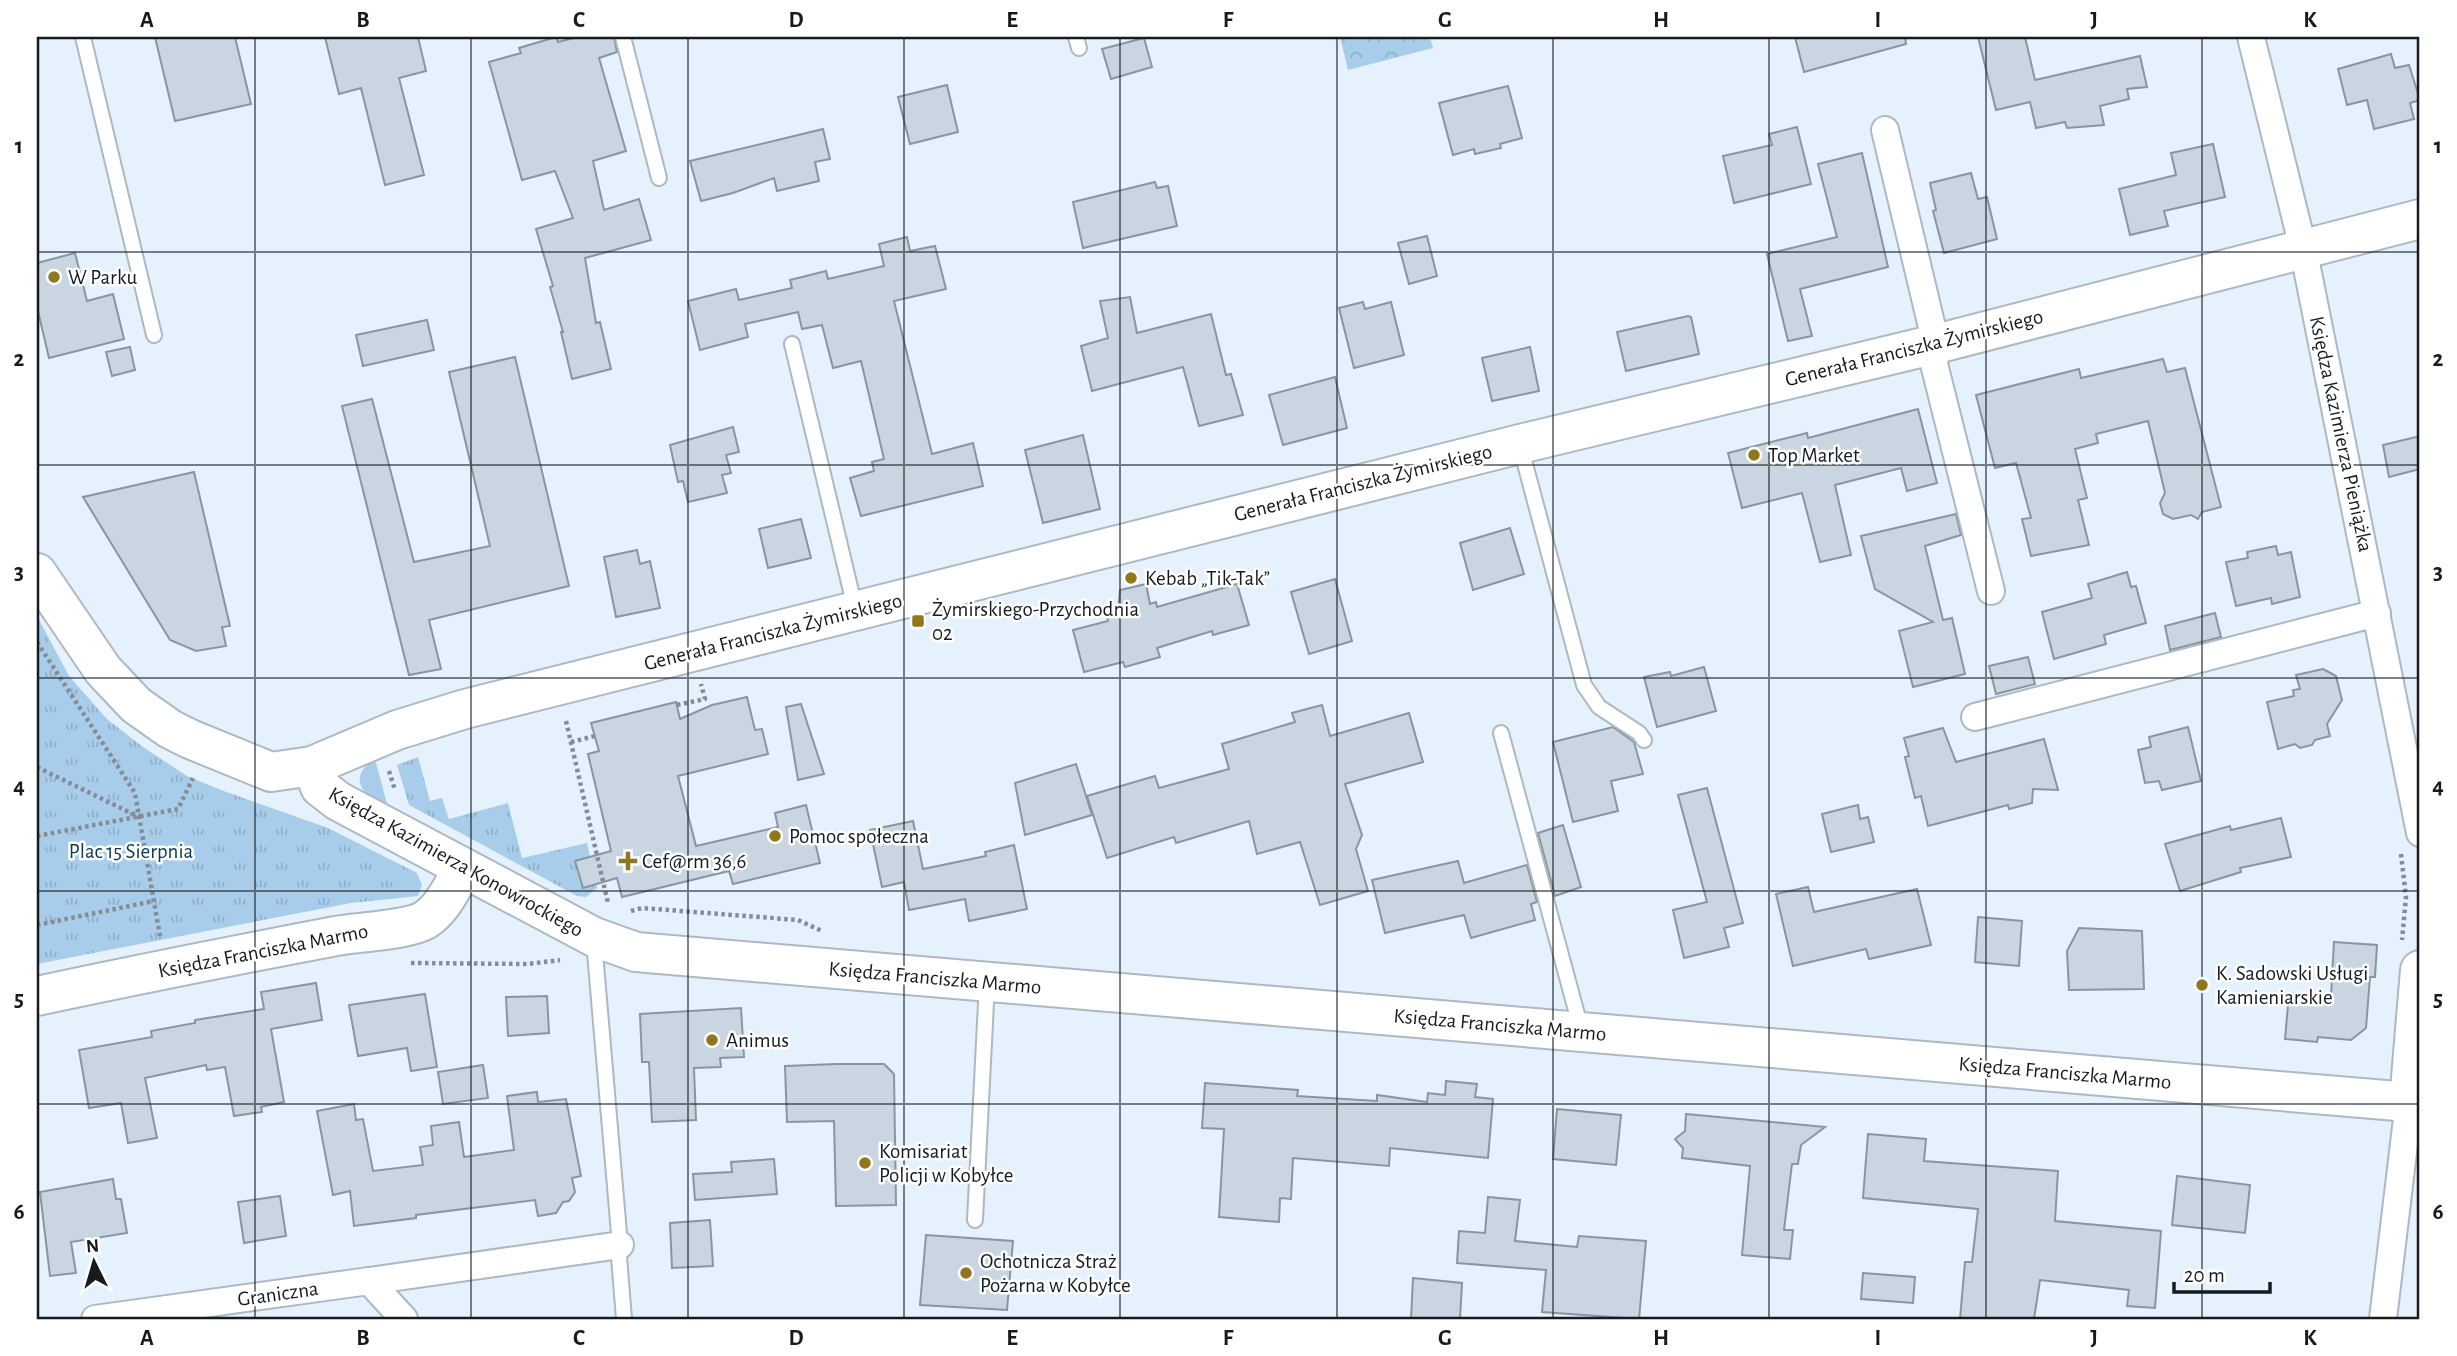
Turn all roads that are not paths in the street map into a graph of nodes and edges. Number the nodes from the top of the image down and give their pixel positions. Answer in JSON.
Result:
{"nodes":[{"id":1,"x":83,"y":37,"type":"edge"},
{"id":2,"x":623,"y":37,"type":"edge"},
{"id":3,"x":2251,"y":37,"type":"edge"},
{"id":4,"x":1885,"y":130,"type":"dead end"},
{"id":5,"x":659,"y":178,"type":"dead end"},
{"id":6,"x":2420,"y":219,"type":"edge"},
{"id":7,"x":2303,"y":248,"type":"junction"},
{"id":8,"x":154,"y":335,"type":"dead end"},
{"id":9,"x":792,"y":344,"type":"dead end"},
{"id":10,"x":1936,"y":344,"type":"junction"},
{"id":11,"x":1520,"y":444,"type":"junction"},
{"id":12,"x":37,"y":573,"type":"edge"},
{"id":13,"x":1991,"y":591,"type":"dead end"},
{"id":14,"x":856,"y":611,"type":"junction"},
{"id":15,"x":2377,"y":613,"type":"junction"},
{"id":16,"x":1975,"y":717,"type":"dead end"},
{"id":17,"x":1501,"y":733,"type":"dead end"},
{"id":18,"x":1644,"y":740,"type":"dead end"},
{"id":19,"x":312,"y":766,"type":"junction"},
{"id":20,"x":2420,"y":833,"type":"edge"},
{"id":21,"x":463,"y":868,"type":"junction"},
{"id":22,"x":608,"y":919,"type":"junction"},
{"id":23,"x":2420,"y":970,"type":"edge"},
{"id":24,"x":987,"y":982,"type":"junction"},
{"id":25,"x":37,"y":996,"type":"edge"},
{"id":26,"x":1581,"y":1032,"type":"junction"},
{"id":27,"x":2409,"y":1102,"type":"junction"},
{"id":28,"x":975,"y":1220,"type":"dead end"},
{"id":29,"x":620,"y":1245,"type":"junction"},
{"id":30,"x":369,"y":1281,"type":"junction"},
{"id":31,"x":95,"y":1319,"type":"edge"},
{"id":32,"x":404,"y":1319,"type":"edge"},
{"id":33,"x":624,"y":1319,"type":"edge"},
{"id":34,"x":2384,"y":1319,"type":"edge"}],
"edges":[{"from":1,"to":8,"type":"lane"},
{"from":2,"to":5,"type":"lane"},
{"from":3,"to":7,"type":"street","name":"Księdza Kazimierza Pieniążka"},
{"from":4,"to":10,"type":"street"},
{"from":6,"to":7,"type":"street","name":"Generała Franciszka Żymirskiego"},
{"from":7,"to":10,"type":"street","name":"Generała Franciszka Żymirskiego"},
{"from":7,"to":15,"type":"street","name":"Księdza Kazimierza Pieniążka"},
{"from":9,"to":14,"type":"lane"},
{"from":10,"to":11,"type":"street","name":"Generała Franciszka Żymirskiego"},
{"from":10,"to":13,"type":"street"},
{"from":11,"to":14,"type":"street","name":"Generała Franciszka Żymirskiego"},
{"from":11,"to":18,"type":"lane"},
{"from":12,"to":19,"type":"street","name":"Księdza Kazimierza Konowrockiego"},
{"from":14,"to":19,"type":"street","name":"Generała Franciszka Żymirskiego"},
{"from":15,"to":16,"type":"street"},
{"from":15,"to":20,"type":"street","name":"Księdza Kazimierza Pieniążka"},
{"from":17,"to":26,"type":"lane"},
{"from":19,"to":21,"type":"street","name":"Księdza Kazimierza Konowrockiego"},
{"from":21,"to":22,"type":"street","name":"Księdza Kazimierza Konowrockiego"},
{"from":21,"to":25,"type":"street","name":"Księdza Franciszka Marmo"},
{"from":22,"to":24,"type":"street","name":"Księdza Franciszka Marmo"},
{"from":22,"to":29,"type":"lane"},
{"from":23,"to":27,"type":"street"},
{"from":24,"to":26,"type":"street","name":"Księdza Franciszka Marmo"},
{"from":24,"to":28,"type":"lane"},
{"from":26,"to":27,"type":"street","name":"Księdza Franciszka Marmo"},
{"from":27,"to":34,"type":"street"},
{"from":29,"to":30,"type":"street","name":"Graniczna"},
{"from":29,"to":33,"type":"lane"},
{"from":30,"to":31,"type":"street","name":"Graniczna"},
{"from":30,"to":32,"type":"street"}]}
